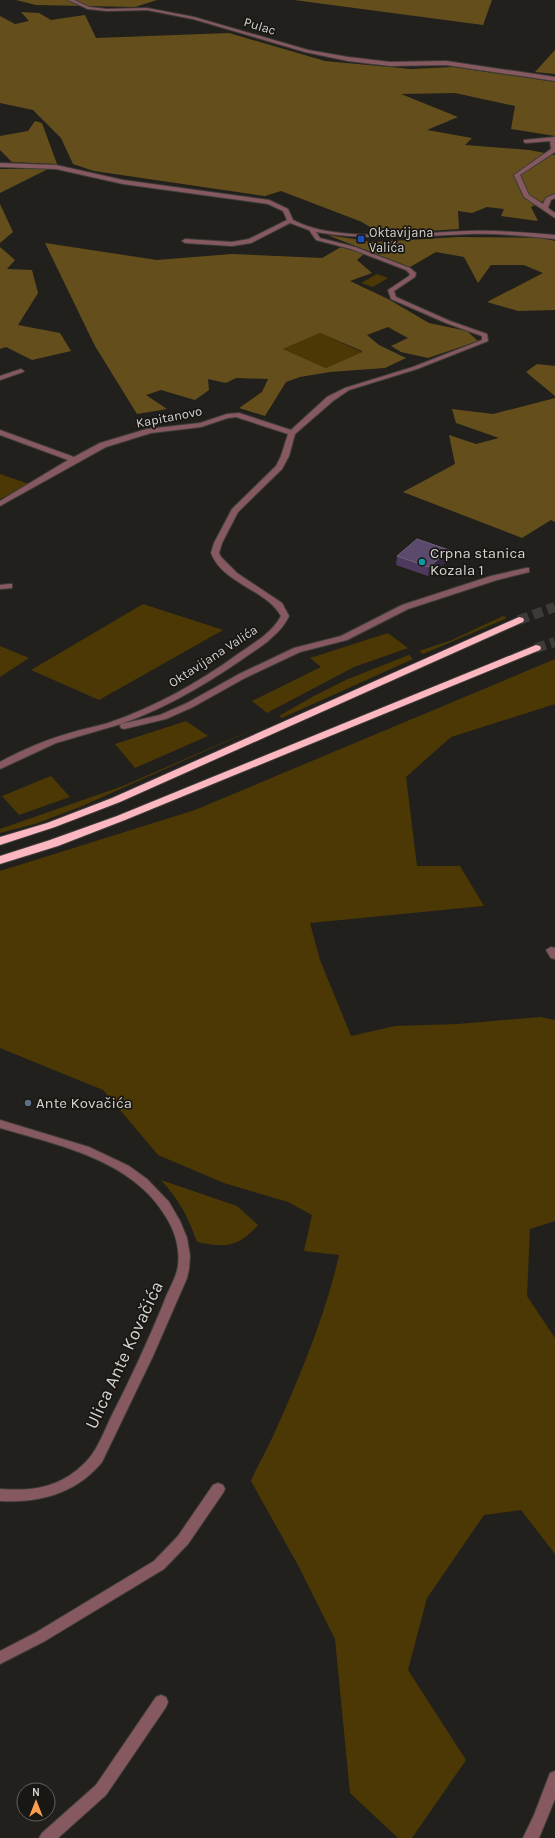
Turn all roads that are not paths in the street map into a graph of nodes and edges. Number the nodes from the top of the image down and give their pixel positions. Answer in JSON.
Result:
{"nodes":[{"id":1,"x":70,"y":0,"type":"edge"},
{"id":2,"x":555,"y":79,"type":"edge"},
{"id":3,"x":554,"y":139,"type":"edge"},
{"id":4,"x":526,"y":141,"type":"dead end"},
{"id":5,"x":0,"y":165,"type":"edge"},
{"id":6,"x":555,"y":196,"type":"edge"},
{"id":7,"x":545,"y":208,"type":"junction"},
{"id":8,"x":555,"y":216,"type":"edge"},
{"id":9,"x":290,"y":221,"type":"junction"},
{"id":10,"x":312,"y":230,"type":"junction"},
{"id":11,"x":555,"y":237,"type":"edge"},
{"id":12,"x":185,"y":241,"type":"dead end"},
{"id":13,"x":21,"y":371,"type":"dead end"},
{"id":14,"x":0,"y":378,"type":"edge"},
{"id":15,"x":0,"y":432,"type":"edge"},
{"id":16,"x":292,"y":433,"type":"junction"},
{"id":17,"x":74,"y":460,"type":"junction"},
{"id":18,"x":0,"y":504,"type":"edge"},
{"id":19,"x":526,"y":570,"type":"dead end"},
{"id":20,"x":9,"y":586,"type":"dead end"},
{"id":21,"x":0,"y":587,"type":"edge"},
{"id":22,"x":519,"y":620,"type":"tunnel mouth"},
{"id":23,"x":536,"y":648,"type":"tunnel mouth"},
{"id":24,"x":108,"y":726,"type":"junction"},
{"id":25,"x":0,"y":766,"type":"edge"},
{"id":26,"x":0,"y":841,"type":"edge"},
{"id":27,"x":0,"y":860,"type":"edge"},
{"id":28,"x":0,"y":1124,"type":"edge"},
{"id":29,"x":218,"y":1489,"type":"dead end"},
{"id":30,"x":0,"y":1495,"type":"edge"},
{"id":31,"x":0,"y":1658,"type":"edge"},
{"id":32,"x":161,"y":1702,"type":"dead end"},
{"id":33,"x":555,"y":1778,"type":"edge"},
{"id":34,"x":47,"y":1838,"type":"edge"},
{"id":35,"x":531,"y":1838,"type":"edge"}],
"edges":[{"from":1,"to":2,"type":"street","name":"Pulac"},
{"from":3,"to":4,"type":"street"},
{"from":3,"to":7,"type":"street"},
{"from":5,"to":9,"type":"street"},
{"from":6,"to":7,"type":"street"},
{"from":7,"to":8,"type":"street"},
{"from":9,"to":10,"type":"street"},
{"from":9,"to":12,"type":"street"},
{"from":10,"to":11,"type":"street"},
{"from":10,"to":16,"type":"street"},
{"from":13,"to":14,"type":"street"},
{"from":15,"to":17,"type":"street"},
{"from":16,"to":17,"type":"street","name":"Kapitanovo"},
{"from":16,"to":24,"type":"street","name":"Oktavijana Valića"},
{"from":17,"to":18,"type":"street","name":"Kapitanovo"},
{"from":19,"to":24,"type":"street","name":"Oktavijana Valića"},
{"from":20,"to":21,"type":"street"},
{"from":22,"to":26,"type":"highway"},
{"from":23,"to":27,"type":"highway"},
{"from":24,"to":25,"type":"street","name":"Oktavijana Valića"},
{"from":28,"to":30,"type":"street","name":"Ulica Ante Kovačića"},
{"from":29,"to":31,"type":"street"},
{"from":32,"to":34,"type":"street"},
{"from":33,"to":35,"type":"street"}]}
